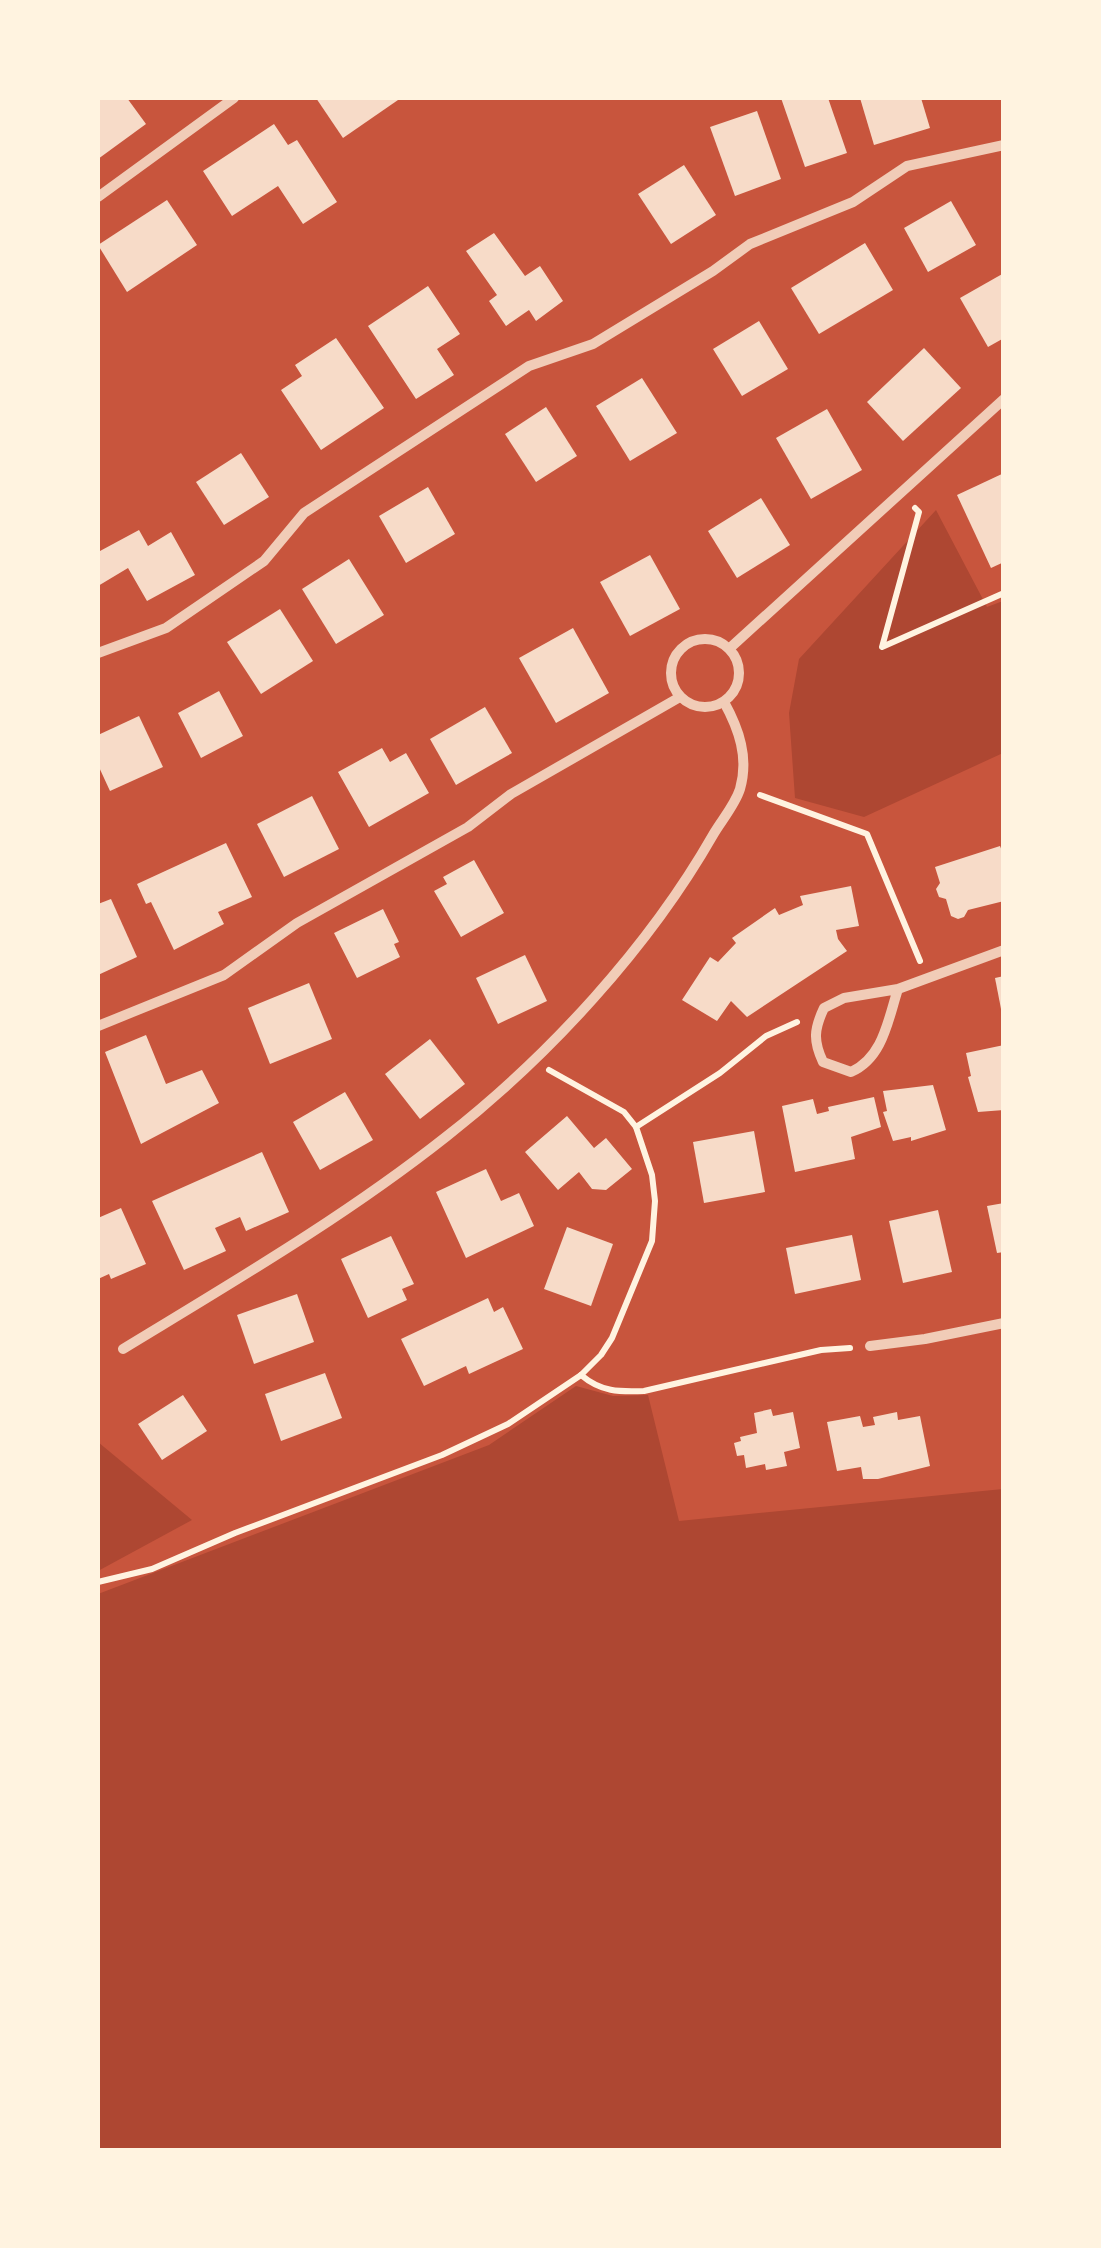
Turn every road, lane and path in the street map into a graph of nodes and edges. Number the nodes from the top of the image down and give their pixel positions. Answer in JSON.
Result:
{"nodes":[{"id":1,"x":234,"y":98,"type":"edge"},
{"id":2,"x":1004,"y":144,"type":"edge"},
{"id":3,"x":98,"y":198,"type":"edge"},
{"id":4,"x":1004,"y":398,"type":"edge"},
{"id":5,"x":900,"y":493,"type":"junction"},
{"id":6,"x":1004,"y":594,"type":"edge"},
{"id":7,"x":730,"y":648,"type":"junction"},
{"id":8,"x":98,"y":653,"type":"edge"},
{"id":9,"x":680,"y":697,"type":"junction"},
{"id":10,"x":724,"y":702,"type":"junction"},
{"id":11,"x":764,"y":797,"type":"dead end"},
{"id":12,"x":1004,"y":950,"type":"edge"},
{"id":13,"x":918,"y":955,"type":"dead end"},
{"id":14,"x":898,"y":989,"type":"junction"},
{"id":15,"x":818,"y":1020,"type":"junction"},
{"id":16,"x":98,"y":1026,"type":"edge"},
{"id":17,"x":533,"y":1060,"type":"junction"},
{"id":18,"x":636,"y":1127,"type":"junction"},
{"id":19,"x":1004,"y":1323,"type":"edge"},
{"id":20,"x":870,"y":1346,"type":"joint"},
{"id":21,"x":123,"y":1349,"type":"dead end"},
{"id":22,"x":581,"y":1374,"type":"junction"},
{"id":23,"x":98,"y":1582,"type":"edge"}],
"edges":[{"from":1,"to":3,"type":"street"},
{"from":2,"to":8,"type":"street"},
{"from":4,"to":5,"type":"street"},
{"from":5,"to":6,"type":"path"},
{"from":5,"to":7,"type":"street"},
{"from":7,"to":9,"type":"street"},
{"from":7,"to":10,"type":"street"},
{"from":9,"to":10,"type":"street"},
{"from":9,"to":16,"type":"street"},
{"from":10,"to":17,"type":"street"},
{"from":11,"to":13,"type":"path"},
{"from":12,"to":14,"type":"street"},
{"from":14,"to":15,"type":"street"},
{"from":14,"to":15,"type":"street"},
{"from":15,"to":18,"type":"path"},
{"from":17,"to":18,"type":"path"},
{"from":17,"to":21,"type":"street"},
{"from":18,"to":22,"type":"path"},
{"from":19,"to":20,"type":"street"},
{"from":20,"to":22,"type":"path"},
{"from":22,"to":23,"type":"path"}]}
